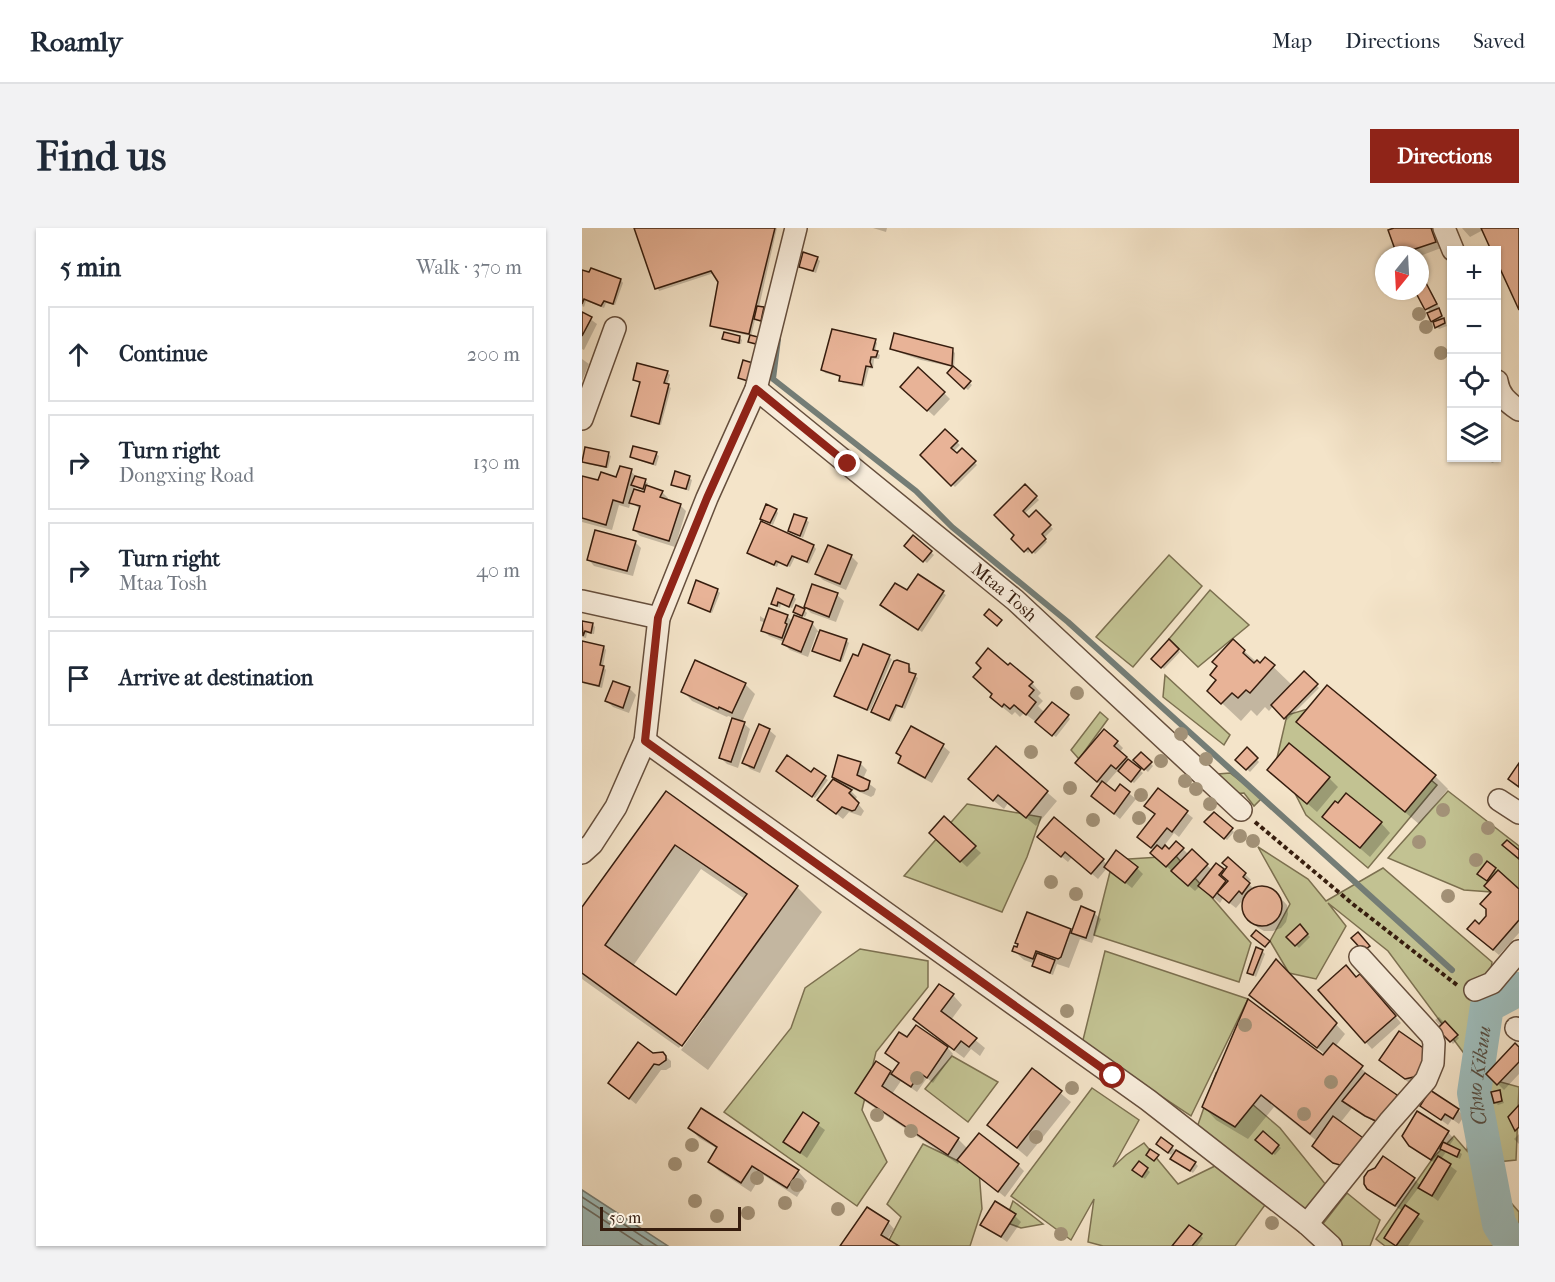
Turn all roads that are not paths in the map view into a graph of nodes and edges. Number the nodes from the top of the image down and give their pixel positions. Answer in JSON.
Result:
{"nodes":[{"id":1,"x":796,"y":228,"type":"edge"},
{"id":2,"x":1444,"y":228,"type":"edge"},
{"id":3,"x":1451,"y":246,"type":"edge"},
{"id":4,"x":615,"y":328,"type":"dead end"},
{"id":5,"x":756,"y":389,"type":"junction"},
{"id":6,"x":1501,"y":394,"type":"edge"},
{"id":7,"x":1519,"y":410,"type":"edge"},
{"id":8,"x":582,"y":418,"type":"edge"},
{"id":9,"x":582,"y":601,"type":"edge"},
{"id":10,"x":658,"y":618,"type":"junction"},
{"id":11,"x":645,"y":741,"type":"junction"},
{"id":12,"x":1499,"y":800,"type":"dead end"},
{"id":13,"x":1241,"y":810,"type":"road end"},
{"id":14,"x":1519,"y":813,"type":"edge"},
{"id":15,"x":582,"y":853,"type":"edge"},
{"id":16,"x":1519,"y":951,"type":"edge"},
{"id":17,"x":1360,"y":957,"type":"dead end"},
{"id":18,"x":1474,"y":990,"type":"road end"},
{"id":19,"x":1307,"y":1224,"type":"junction"},
{"id":20,"x":1331,"y":1246,"type":"edge"}],
"edges":[{"from":1,"to":5,"type":"street"},
{"from":2,"to":3,"type":"street"},
{"from":4,"to":8,"type":"street"},
{"from":5,"to":10,"type":"street"},
{"from":5,"to":13,"type":"street","name":"Mtaa Tosh"},
{"from":6,"to":7,"type":"street"},
{"from":9,"to":10,"type":"street"},
{"from":10,"to":11,"type":"street"},
{"from":11,"to":15,"type":"street"},
{"from":11,"to":19,"type":"street"},
{"from":12,"to":14,"type":"street"},
{"from":16,"to":18,"type":"street"},
{"from":17,"to":19,"type":"street"},
{"from":19,"to":20,"type":"street"}]}
